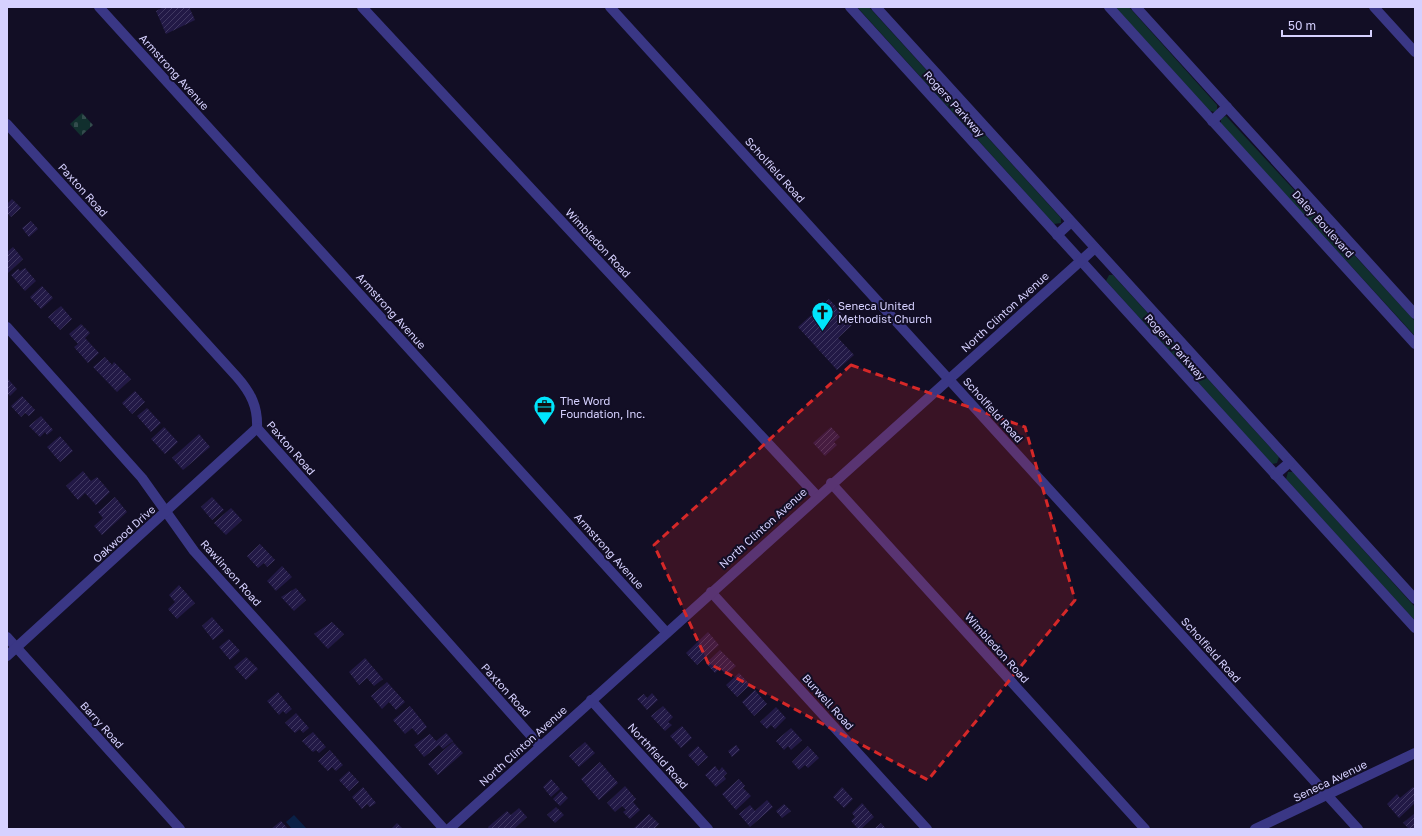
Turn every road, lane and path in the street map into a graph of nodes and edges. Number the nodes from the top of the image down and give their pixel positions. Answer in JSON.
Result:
{"nodes":[{"id":1,"x":99,"y":7,"type":"edge"},
{"id":2,"x":362,"y":7,"type":"edge"},
{"id":3,"x":610,"y":7,"type":"edge"},
{"id":4,"x":850,"y":7,"type":"edge"},
{"id":5,"x":876,"y":7,"type":"edge"},
{"id":6,"x":1109,"y":7,"type":"edge"},
{"id":7,"x":1136,"y":7,"type":"edge"},
{"id":8,"x":1374,"y":7,"type":"edge"},
{"id":9,"x":1415,"y":52,"type":"edge"},
{"id":10,"x":1227,"y":108,"type":"junction"},
{"id":11,"x":1212,"y":121,"type":"junction"},
{"id":12,"x":7,"y":124,"type":"edge"},
{"id":13,"x":1071,"y":222,"type":"junction"},
{"id":14,"x":1057,"y":235,"type":"junction"},
{"id":15,"x":1095,"y":248,"type":"junction"},
{"id":16,"x":1081,"y":261,"type":"junction"},
{"id":17,"x":1415,"y":314,"type":"edge"},
{"id":18,"x":7,"y":327,"type":"edge"},
{"id":19,"x":1415,"y":344,"type":"edge"},
{"id":20,"x":948,"y":379,"type":"junction"},
{"id":21,"x":257,"y":428,"type":"junction"},
{"id":22,"x":1290,"y":462,"type":"junction"},
{"id":23,"x":1276,"y":475,"type":"junction"},
{"id":24,"x":831,"y":483,"type":"junction"},
{"id":25,"x":817,"y":496,"type":"junction"},
{"id":26,"x":165,"y":512,"type":"junction"},
{"id":27,"x":711,"y":592,"type":"junction"},
{"id":28,"x":1415,"y":599,"type":"edge"},
{"id":29,"x":1415,"y":628,"type":"edge"},
{"id":30,"x":666,"y":632,"type":"junction"},
{"id":31,"x":7,"y":637,"type":"edge"},
{"id":32,"x":16,"y":648,"type":"junction"},
{"id":33,"x":7,"y":656,"type":"edge"},
{"id":34,"x":591,"y":700,"type":"junction"},
{"id":35,"x":540,"y":746,"type":"junction"},
{"id":36,"x":1415,"y":753,"type":"edge"},
{"id":37,"x":1328,"y":796,"type":"junction"},
{"id":38,"x":180,"y":829,"type":"edge"},
{"id":39,"x":444,"y":829,"type":"edge"},
{"id":40,"x":449,"y":829,"type":"edge"},
{"id":41,"x":708,"y":829,"type":"edge"},
{"id":42,"x":927,"y":829,"type":"edge"},
{"id":43,"x":1145,"y":829,"type":"edge"},
{"id":44,"x":1255,"y":829,"type":"edge"},
{"id":45,"x":1358,"y":829,"type":"edge"}],
"edges":[{"from":1,"to":30,"type":"street","name":"Armstrong Avenue"},
{"from":2,"to":25,"type":"street","name":"Wimbledon Road"},
{"from":3,"to":20,"type":"street","name":"Scholfield Road"},
{"from":4,"to":14,"type":"street","name":"Rogers Parkway"},
{"from":5,"to":13,"type":"street","name":"Rogers Parkway"},
{"from":6,"to":11,"type":"street","name":"Daley Boulevard"},
{"from":7,"to":10,"type":"street","name":"Daley Boulevard"},
{"from":8,"to":9,"type":"street"},
{"from":10,"to":11,"type":"street"},
{"from":10,"to":17,"type":"street","name":"Daley Boulevard"},
{"from":11,"to":19,"type":"street","name":"Daley Boulevard"},
{"from":12,"to":21,"type":"street","name":"Paxton Road"},
{"from":13,"to":14,"type":"street"},
{"from":13,"to":15,"type":"street","name":"Rogers Parkway"},
{"from":14,"to":16,"type":"street","name":"Rogers Parkway"},
{"from":15,"to":16,"type":"street","name":"North Clinton Avenue"},
{"from":15,"to":22,"type":"street","name":"Rogers Parkway"},
{"from":16,"to":20,"type":"street","name":"North Clinton Avenue"},
{"from":16,"to":23,"type":"street","name":"Rogers Parkway"},
{"from":18,"to":26,"type":"street","name":"Rawlinson Road"},
{"from":20,"to":24,"type":"street","name":"North Clinton Avenue"},
{"from":20,"to":37,"type":"street","name":"Scholfield Road"},
{"from":21,"to":26,"type":"street","name":"Oakwood Drive"},
{"from":21,"to":35,"type":"street","name":"Paxton Road"},
{"from":22,"to":23,"type":"street"},
{"from":22,"to":28,"type":"street","name":"Rogers Parkway"},
{"from":23,"to":29,"type":"street","name":"Rogers Parkway"},
{"from":24,"to":25,"type":"street","name":"North Clinton Avenue"},
{"from":24,"to":43,"type":"street","name":"Wimbledon Road"},
{"from":25,"to":27,"type":"street","name":"North Clinton Avenue"},
{"from":26,"to":32,"type":"street","name":"Oakwood Drive"},
{"from":26,"to":39,"type":"street","name":"Rawlinson Road"},
{"from":27,"to":30,"type":"street","name":"North Clinton Avenue"},
{"from":27,"to":42,"type":"street","name":"Burwell Road"},
{"from":30,"to":34,"type":"street","name":"North Clinton Avenue"},
{"from":31,"to":32,"type":"street","name":"Barry Road"},
{"from":32,"to":33,"type":"street","name":"Oakwood Drive"},
{"from":32,"to":38,"type":"street","name":"Barry Road"},
{"from":34,"to":35,"type":"street","name":"North Clinton Avenue"},
{"from":34,"to":41,"type":"street","name":"Northfield Road"},
{"from":35,"to":40,"type":"street","name":"North Clinton Avenue"},
{"from":36,"to":37,"type":"street","name":"Seneca Avenue"},
{"from":37,"to":44,"type":"street","name":"Seneca Avenue"},
{"from":37,"to":45,"type":"street","name":"Scholfield Road"}]}
